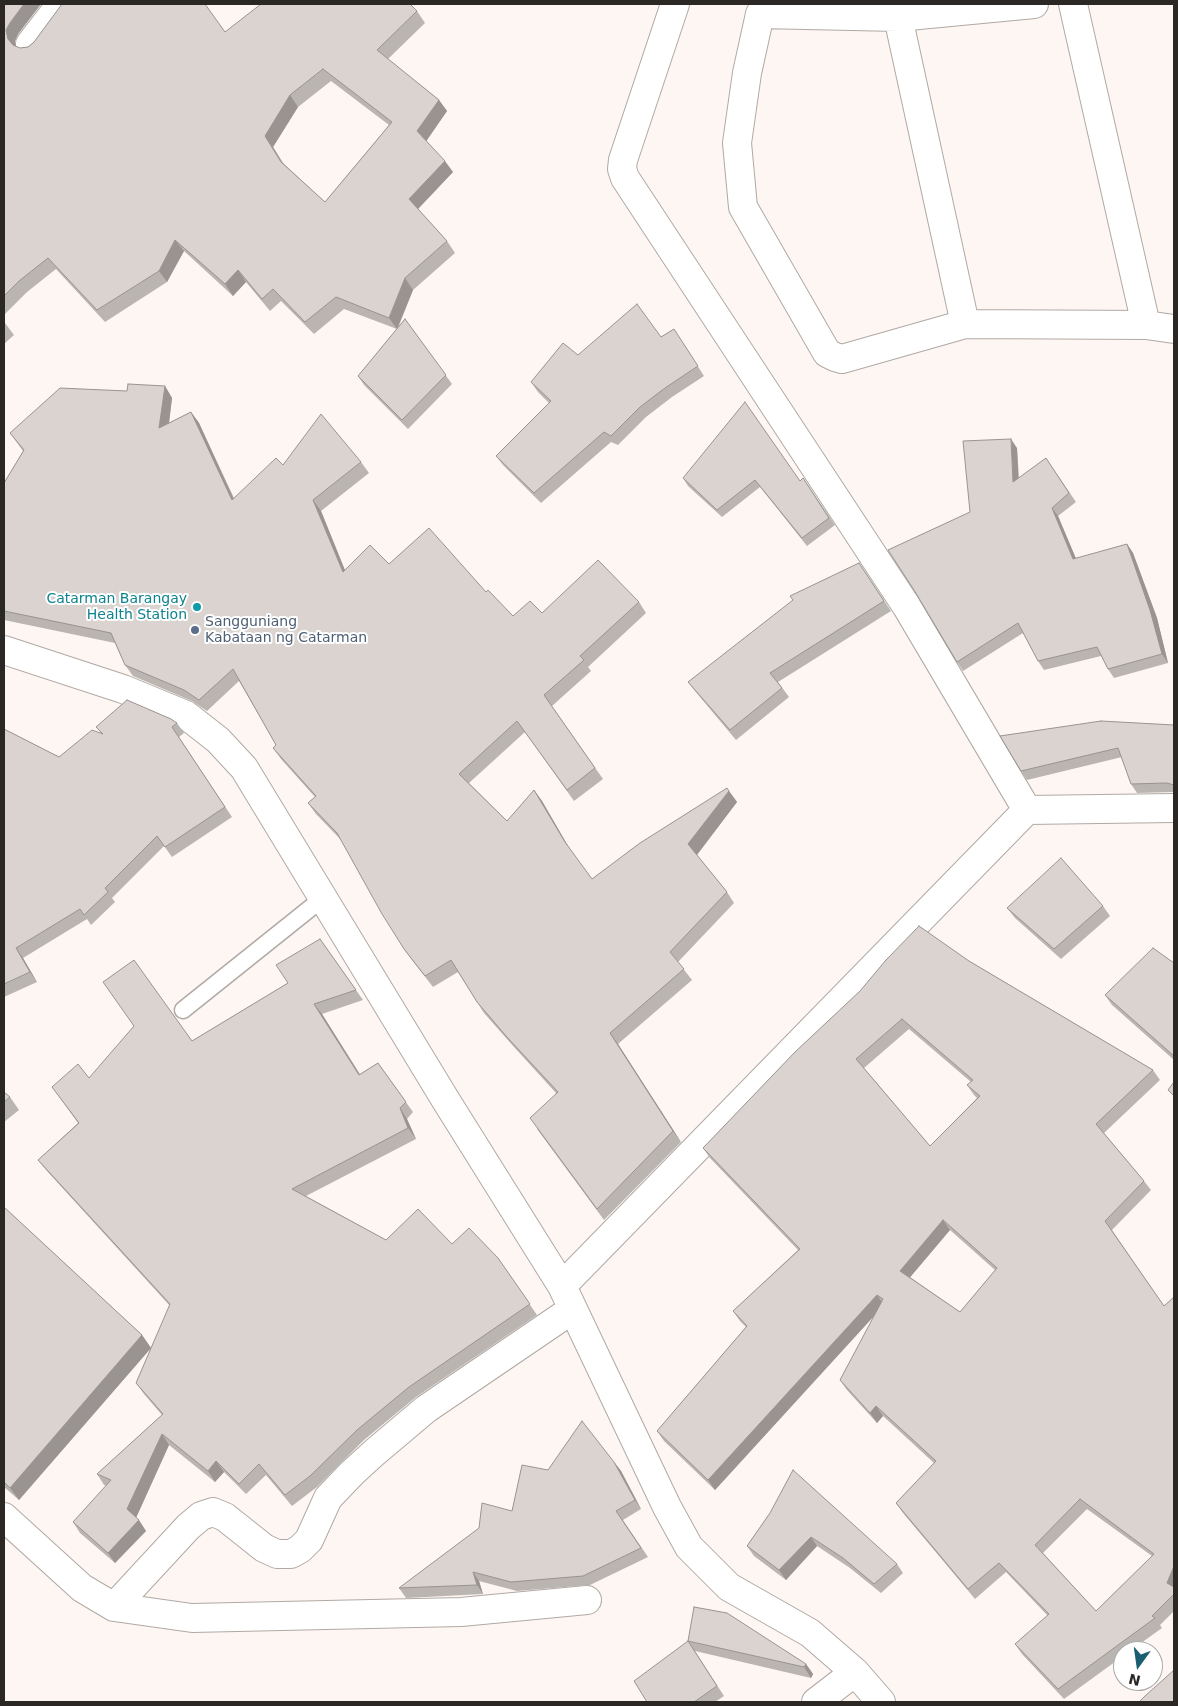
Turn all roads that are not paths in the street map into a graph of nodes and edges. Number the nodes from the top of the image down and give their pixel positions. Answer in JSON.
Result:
{"nodes":[{"id":1,"x":61,"y":4,"type":"edge"},
{"id":2,"x":676,"y":4,"type":"edge"},
{"id":3,"x":1034,"y":4,"type":"edge"},
{"id":4,"x":1072,"y":4,"type":"edge"},
{"id":5,"x":898,"y":17,"type":"junction"},
{"id":6,"x":30,"y":44,"type":"edge"},
{"id":7,"x":965,"y":324,"type":"junction"},
{"id":8,"x":1146,"y":325,"type":"junction"},
{"id":9,"x":1174,"y":329,"type":"edge"},
{"id":10,"x":4,"y":650,"type":"edge"},
{"id":11,"x":1174,"y":808,"type":"edge"},
{"id":12,"x":1027,"y":810,"type":"junction"},
{"id":13,"x":323,"y":898,"type":"junction"},
{"id":14,"x":183,"y":1010,"type":"dead end"},
{"id":15,"x":568,"y":1298,"type":"junction"},
{"id":16,"x":4,"y":1517,"type":"edge"},
{"id":17,"x":587,"y":1600,"type":"dead end"},
{"id":18,"x":114,"y":1607,"type":"junction"},
{"id":19,"x":855,"y":1672,"type":"junction"},
{"id":20,"x":816,"y":1702,"type":"edge"},
{"id":21,"x":882,"y":1702,"type":"edge"}],
"edges":[{"from":1,"to":6,"type":"street"},
{"from":2,"to":12,"type":"street"},
{"from":3,"to":5,"type":"street"},
{"from":4,"to":8,"type":"street"},
{"from":5,"to":7,"type":"street"},
{"from":5,"to":7,"type":"street"},
{"from":7,"to":8,"type":"street"},
{"from":8,"to":9,"type":"street"},
{"from":10,"to":13,"type":"street"},
{"from":11,"to":12,"type":"street"},
{"from":12,"to":15,"type":"street"},
{"from":13,"to":14,"type":"lane"},
{"from":13,"to":15,"type":"street"},
{"from":15,"to":18,"type":"street"},
{"from":15,"to":19,"type":"street"},
{"from":16,"to":18,"type":"street"},
{"from":17,"to":18,"type":"street"},
{"from":19,"to":20,"type":"street"},
{"from":19,"to":21,"type":"street"}]}
